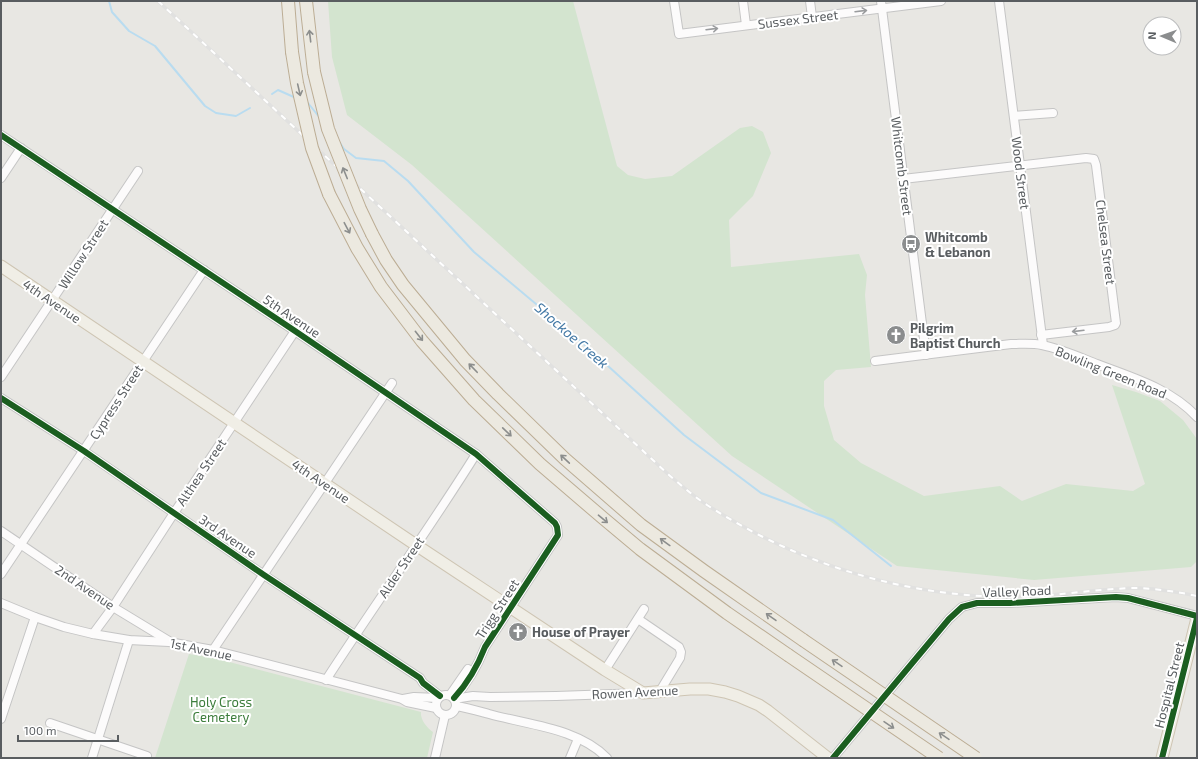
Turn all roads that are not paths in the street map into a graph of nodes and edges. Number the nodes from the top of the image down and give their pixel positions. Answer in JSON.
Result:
{"nodes":[{"id":1,"x":288,"y":1,"type":"edge"},
{"id":2,"x":306,"y":1,"type":"edge"},
{"id":3,"x":674,"y":1,"type":"edge"},
{"id":4,"x":743,"y":1,"type":"edge"},
{"id":5,"x":810,"y":1,"type":"edge"},
{"id":6,"x":941,"y":1,"type":"edge"},
{"id":7,"x":999,"y":1,"type":"edge"},
{"id":8,"x":882,"y":5,"type":"edge"},
{"id":9,"x":812,"y":17,"type":"junction"},
{"id":10,"x":746,"y":25,"type":"junction"},
{"id":11,"x":1053,"y":113,"type":"dead end"},
{"id":12,"x":1014,"y":116,"type":"junction"},
{"id":13,"x":1,"y":134,"type":"edge"},
{"id":14,"x":21,"y":148,"type":"junction"},
{"id":15,"x":1020,"y":165,"type":"junction"},
{"id":16,"x":138,"y":171,"type":"dead end"},
{"id":17,"x":1,"y":178,"type":"edge"},
{"id":18,"x":903,"y":179,"type":"junction"},
{"id":19,"x":113,"y":209,"type":"junction"},
{"id":20,"x":1,"y":266,"type":"edge"},
{"id":21,"x":204,"y":270,"type":"junction"},
{"id":22,"x":52,"y":301,"type":"junction"},
{"id":23,"x":295,"y":331,"type":"junction"},
{"id":24,"x":1041,"y":335,"type":"junction"},
{"id":25,"x":1042,"y":345,"type":"junction"},
{"id":26,"x":926,"y":355,"type":"junction"},
{"id":27,"x":143,"y":361,"type":"junction"},
{"id":28,"x":875,"y":361,"type":"dead end"},
{"id":29,"x":1,"y":377,"type":"edge"},
{"id":30,"x":392,"y":383,"type":"dead end"},
{"id":31,"x":386,"y":393,"type":"junction"},
{"id":32,"x":1,"y":398,"type":"edge"},
{"id":33,"x":1197,"y":416,"type":"edge"},
{"id":34,"x":234,"y":422,"type":"junction"},
{"id":35,"x":84,"y":452,"type":"junction"},
{"id":36,"x":476,"y":454,"type":"junction"},
{"id":37,"x":324,"y":483,"type":"junction"},
{"id":38,"x":174,"y":513,"type":"junction"},
{"id":39,"x":558,"y":531,"type":"joint"},
{"id":40,"x":1,"y":532,"type":"edge"},
{"id":41,"x":20,"y":545,"type":"junction"},
{"id":42,"x":416,"y":545,"type":"junction"},
{"id":43,"x":1,"y":574,"type":"edge"},
{"id":44,"x":264,"y":575,"type":"junction"},
{"id":45,"x":1,"y":602,"type":"edge"},
{"id":46,"x":113,"y":607,"type":"junction"},
{"id":47,"x":511,"y":607,"type":"junction"},
{"id":48,"x":644,"y":609,"type":"dead end"},
{"id":49,"x":35,"y":617,"type":"junction"},
{"id":50,"x":1197,"y":617,"type":"edge"},
{"id":51,"x":638,"y":619,"type":"junction"},
{"id":52,"x":93,"y":634,"type":"junction"},
{"id":53,"x":355,"y":635,"type":"junction"},
{"id":54,"x":129,"y":640,"type":"junction"},
{"id":55,"x":169,"y":642,"type":"junction"},
{"id":56,"x":213,"y":650,"type":"junction"},
{"id":57,"x":605,"y":670,"type":"junction"},
{"id":58,"x":326,"y":680,"type":"junction"},
{"id":59,"x":660,"y":691,"type":"junction"},
{"id":60,"x":643,"y":693,"type":"junction"},
{"id":61,"x":402,"y":699,"type":"junction"},
{"id":62,"x":449,"y":702,"type":"junction"},
{"id":63,"x":436,"y":708,"type":"junction"},
{"id":64,"x":1,"y":719,"type":"edge"},
{"id":65,"x":50,"y":723,"type":"dead end"},
{"id":66,"x":578,"y":739,"type":"junction"},
{"id":67,"x":98,"y":740,"type":"junction"},
{"id":68,"x":147,"y":756,"type":"dead end"},
{"id":69,"x":92,"y":758,"type":"edge"},
{"id":70,"x":435,"y":758,"type":"edge"},
{"id":71,"x":570,"y":758,"type":"edge"},
{"id":72,"x":607,"y":758,"type":"edge"},
{"id":73,"x":828,"y":758,"type":"edge"},
{"id":74,"x":833,"y":758,"type":"edge"},
{"id":75,"x":939,"y":758,"type":"edge"},
{"id":76,"x":976,"y":758,"type":"edge"},
{"id":77,"x":1162,"y":758,"type":"edge"}],
"edges":[{"from":1,"to":75,"type":"highway","one_way":true,"bridge":true},
{"from":76,"to":2,"type":"highway","one_way":true,"bridge":true},
{"from":3,"to":10,"type":"street","name":"Sussex Street","one_way":true},
{"from":4,"to":10,"type":"street"},
{"from":5,"to":9,"type":"street"},
{"from":6,"to":8,"type":"street","name":"Sussex Street"},
{"from":7,"to":12,"type":"street","name":"Wood Street"},
{"from":9,"to":8,"type":"street","name":"Sussex Street","one_way":true},
{"from":8,"to":18,"type":"street","name":"Whitcomb Street"},
{"from":9,"to":10,"type":"street","name":"Sussex Street"},
{"from":11,"to":12,"type":"street"},
{"from":12,"to":15,"type":"street","name":"Wood Street"},
{"from":13,"to":14,"type":"street","name":"5th Avenue"},
{"from":14,"to":17,"type":"street"},
{"from":14,"to":19,"type":"street","name":"5th Avenue"},
{"from":15,"to":18,"type":"street"},
{"from":15,"to":24,"type":"street","name":"Wood Street"},
{"from":15,"to":24,"type":"street","name":"Chelsea Street","one_way":true},
{"from":16,"to":19,"type":"street","name":"Willow Street"},
{"from":18,"to":26,"type":"street","name":"Whitcomb Street"},
{"from":19,"to":21,"type":"street","name":"5th Avenue"},
{"from":19,"to":22,"type":"street","name":"Willow Street"},
{"from":20,"to":22,"type":"main road","name":"4th Avenue"},
{"from":21,"to":23,"type":"street","name":"5th Avenue"},
{"from":21,"to":27,"type":"street","name":"Cypress Street"},
{"from":22,"to":27,"type":"main road","name":"4th Avenue"},
{"from":22,"to":29,"type":"street","name":"Willow Street"},
{"from":23,"to":31,"type":"street","name":"5th Avenue"},
{"from":23,"to":34,"type":"street","name":"Althea Street"},
{"from":24,"to":25,"type":"street","name":"Wood Street"},
{"from":25,"to":26,"type":"street","name":"Bowling Green Road"},
{"from":25,"to":33,"type":"street","name":"Bowling Green Road"},
{"from":26,"to":28,"type":"street","name":"Bowling Green Road"},
{"from":27,"to":34,"type":"main road","name":"4th Avenue"},
{"from":27,"to":35,"type":"street","name":"Cypress Street"},
{"from":30,"to":31,"type":"street"},
{"from":31,"to":36,"type":"street","name":"5th Avenue"},
{"from":31,"to":37,"type":"street"},
{"from":32,"to":35,"type":"street","name":"3rd Avenue"},
{"from":34,"to":37,"type":"main road","name":"4th Avenue"},
{"from":34,"to":38,"type":"street","name":"Althea Street"},
{"from":35,"to":38,"type":"street","name":"3rd Avenue"},
{"from":35,"to":41,"type":"street","name":"Cypress Street"},
{"from":36,"to":39,"type":"street","name":"5th Avenue"},
{"from":36,"to":42,"type":"street","name":"Alder Street"},
{"from":37,"to":42,"type":"main road","name":"4th Avenue"},
{"from":37,"to":44,"type":"street"},
{"from":38,"to":44,"type":"street","name":"3rd Avenue"},
{"from":38,"to":46,"type":"street","name":"Althea Street"},
{"from":39,"to":47,"type":"street","name":"Trigg Street"},
{"from":40,"to":41,"type":"street","name":"2nd Avenue"},
{"from":41,"to":43,"type":"street","name":"Cypress Street"},
{"from":41,"to":46,"type":"street","name":"2nd Avenue"},
{"from":42,"to":47,"type":"main road","name":"4th Avenue"},
{"from":42,"to":53,"type":"street","name":"Alder Street"},
{"from":44,"to":53,"type":"street","name":"3rd Avenue"},
{"from":44,"to":56,"type":"street"},
{"from":45,"to":49,"type":"street","name":"1st Avenue"},
{"from":46,"to":52,"type":"street","name":"Althea Street"},
{"from":46,"to":55,"type":"street","name":"2nd Avenue"},
{"from":47,"to":57,"type":"main road","name":"4th Avenue"},
{"from":47,"to":62,"type":"street","name":"Trigg Street"},
{"from":48,"to":51,"type":"street"},
{"from":49,"to":52,"type":"street","name":"1st Avenue"},
{"from":49,"to":64,"type":"street"},
{"from":50,"to":74,"type":"street","name":"Valley Road"},
{"from":50,"to":77,"type":"main road","name":"Hospital Street"},
{"from":51,"to":57,"type":"street"},
{"from":51,"to":59,"type":"street"},
{"from":52,"to":54,"type":"street","name":"1st Avenue"},
{"from":53,"to":58,"type":"street","name":"Alder Street"},
{"from":53,"to":62,"type":"street","name":"3rd Avenue"},
{"from":54,"to":55,"type":"street","name":"1st Avenue"},
{"from":54,"to":67,"type":"street"},
{"from":55,"to":56,"type":"street","name":"1st Avenue"},
{"from":56,"to":58,"type":"street","name":"1st Avenue"},
{"from":57,"to":60,"type":"main road","name":"4th Avenue"},
{"from":58,"to":61,"type":"street","name":"1st Avenue"},
{"from":59,"to":60,"type":"main road","name":"Rowen Avenue"},
{"from":59,"to":73,"type":"main road","name":"Rowen Avenue"},
{"from":60,"to":62,"type":"street","name":"Rowen Avenue"},
{"from":61,"to":62,"type":"street","name":"1st Avenue"},
{"from":61,"to":63,"type":"street","name":"1st Avenue"},
{"from":62,"to":63,"type":"street"},
{"from":62,"to":63,"type":"street"},
{"from":62,"to":66,"type":"street"},
{"from":62,"to":70,"type":"street"},
{"from":65,"to":67,"type":"street"},
{"from":66,"to":71,"type":"street"},
{"from":66,"to":72,"type":"street"},
{"from":67,"to":68,"type":"street"},
{"from":67,"to":69,"type":"street"}]}
